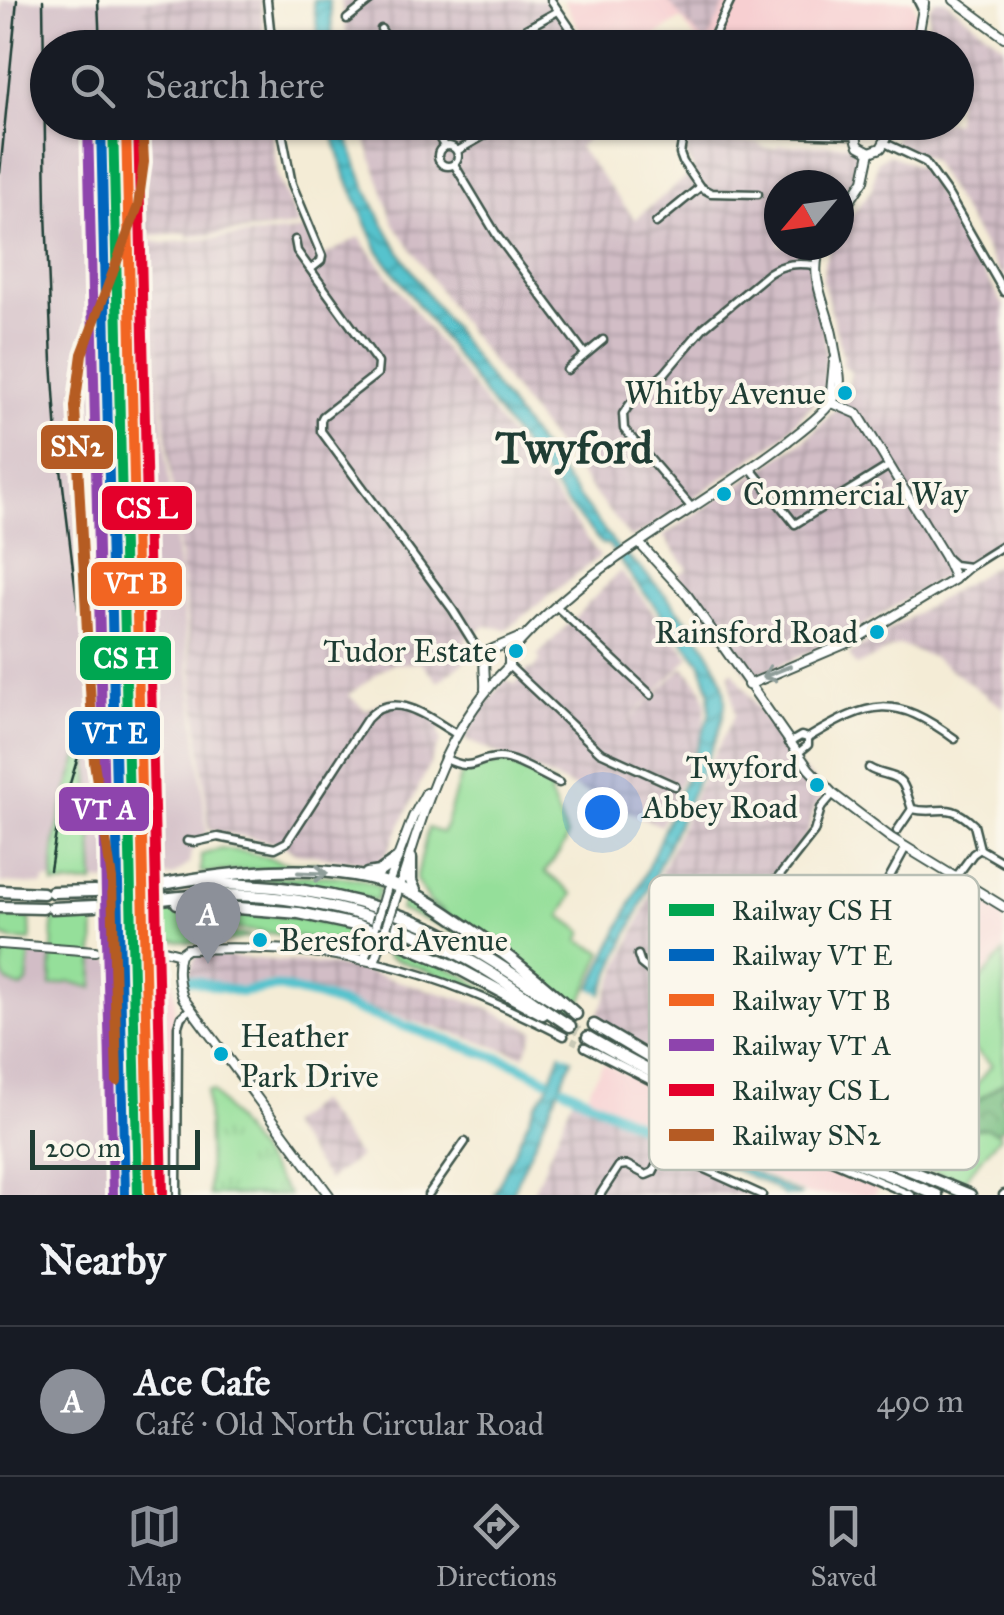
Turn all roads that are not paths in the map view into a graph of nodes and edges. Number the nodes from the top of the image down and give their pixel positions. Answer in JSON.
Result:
{"nodes":[{"id":1,"x":267,"y":0,"type":"edge"},
{"id":2,"x":371,"y":0,"type":"edge"},
{"id":3,"x":551,"y":0,"type":"edge"},
{"id":4,"x":731,"y":0,"type":"edge"},
{"id":5,"x":954,"y":0,"type":"edge"},
{"id":6,"x":923,"y":2,"type":"edge"},
{"id":7,"x":558,"y":11,"type":"junction"},
{"id":8,"x":347,"y":19,"type":"dead end"},
{"id":9,"x":270,"y":30,"type":"edge"},
{"id":10,"x":524,"y":30,"type":"edge"},
{"id":11,"x":571,"y":30,"type":"edge"},
{"id":12,"x":717,"y":30,"type":"edge"},
{"id":13,"x":919,"y":30,"type":"edge"},
{"id":14,"x":1004,"y":37,"type":"edge"},
{"id":15,"x":283,"y":140,"type":"edge"},
{"id":16,"x":440,"y":140,"type":"edge"},
{"id":17,"x":476,"y":140,"type":"edge"},
{"id":18,"x":682,"y":140,"type":"edge"},
{"id":19,"x":858,"y":140,"type":"edge"},
{"id":20,"x":885,"y":140,"type":"edge"},
{"id":21,"x":885,"y":143,"type":"junction"},
{"id":22,"x":444,"y":146,"type":"junction"},
{"id":23,"x":457,"y":151,"type":"junction"},
{"id":24,"x":870,"y":152,"type":"junction"},
{"id":25,"x":454,"y":164,"type":"junction"},
{"id":26,"x":700,"y":187,"type":"junction"},
{"id":27,"x":758,"y":194,"type":"dead end"},
{"id":28,"x":854,"y":195,"type":"edge"},
{"id":29,"x":656,"y":223,"type":"dead end"},
{"id":30,"x":295,"y":240,"type":"dead end"},
{"id":31,"x":817,"y":260,"type":"edge"},
{"id":32,"x":815,"y":265,"type":"junction"},
{"id":33,"x":311,"y":269,"type":"junction"},
{"id":34,"x":1004,"y":292,"type":"edge"},
{"id":35,"x":603,"y":340,"type":"dead end"},
{"id":36,"x":585,"y":354,"type":"junction"},
{"id":37,"x":567,"y":370,"type":"dead end"},
{"id":38,"x":830,"y":402,"type":"junction"},
{"id":39,"x":889,"y":466,"type":"junction"},
{"id":40,"x":750,"y":469,"type":"junction"},
{"id":41,"x":692,"y":508,"type":"junction"},
{"id":42,"x":639,"y":543,"type":"junction"},
{"id":43,"x":1004,"y":545,"type":"edge"},
{"id":44,"x":944,"y":556,"type":"junction"},
{"id":45,"x":969,"y":567,"type":"junction"},
{"id":46,"x":956,"y":579,"type":"junction"},
{"id":47,"x":558,"y":607,"type":"junction"},
{"id":48,"x":525,"y":635,"type":"junction"},
{"id":49,"x":470,"y":636,"type":"junction"},
{"id":50,"x":495,"y":647,"type":"junction"},
{"id":51,"x":510,"y":654,"type":"junction"},
{"id":52,"x":485,"y":664,"type":"junction"},
{"id":53,"x":509,"y":666,"type":"junction"},
{"id":54,"x":500,"y":673,"type":"junction"},
{"id":55,"x":748,"y":685,"type":"junction"},
{"id":56,"x":485,"y":690,"type":"junction"},
{"id":57,"x":651,"y":695,"type":"dead end"},
{"id":58,"x":456,"y":734,"type":"junction"},
{"id":59,"x":808,"y":738,"type":"junction"},
{"id":60,"x":955,"y":739,"type":"dead end"},
{"id":61,"x":789,"y":743,"type":"junction"},
{"id":62,"x":797,"y":754,"type":"junction"},
{"id":63,"x":444,"y":758,"type":"junction"},
{"id":64,"x":869,"y":768,"type":"dead end"},
{"id":65,"x":434,"y":781,"type":"junction"},
{"id":66,"x":559,"y":783,"type":"dead end"},
{"id":67,"x":675,"y":786,"type":"dead end"},
{"id":68,"x":833,"y":794,"type":"junction"},
{"id":69,"x":912,"y":809,"type":"junction"},
{"id":70,"x":897,"y":832,"type":"dead end"},
{"id":71,"x":187,"y":841,"type":"dead end"},
{"id":72,"x":906,"y":847,"type":"junction"},
{"id":73,"x":980,"y":850,"type":"junction"},
{"id":74,"x":410,"y":858,"type":"junction"},
{"id":75,"x":396,"y":860,"type":"junction"},
{"id":76,"x":1004,"y":863,"type":"edge"},
{"id":77,"x":352,"y":875,"type":"junction"},
{"id":78,"x":780,"y":875,"type":"edge"},
{"id":79,"x":891,"y":875,"type":"edge"},
{"id":80,"x":954,"y":875,"type":"edge"},
{"id":81,"x":957,"y":875,"type":"edge"},
{"id":82,"x":393,"y":889,"type":"junction"},
{"id":83,"x":0,"y":891,"type":"edge"},
{"id":84,"x":102,"y":891,"type":"tunnel mouth"},
{"id":85,"x":979,"y":891,"type":"edge"},
{"id":86,"x":418,"y":896,"type":"junction"},
{"id":87,"x":103,"y":905,"type":"tunnel mouth"},
{"id":88,"x":1004,"y":907,"type":"edge"},
{"id":89,"x":0,"y":908,"type":"edge"},
{"id":90,"x":380,"y":929,"type":"junction"},
{"id":91,"x":0,"y":944,"type":"edge"},
{"id":92,"x":134,"y":950,"type":"dead end"},
{"id":93,"x":110,"y":951,"type":"dead end"},
{"id":94,"x":180,"y":954,"type":"junction"},
{"id":95,"x":638,"y":955,"type":"dead end"},
{"id":96,"x":369,"y":961,"type":"junction"},
{"id":97,"x":649,"y":970,"type":"edge"},
{"id":98,"x":191,"y":1008,"type":"junction"},
{"id":99,"x":594,"y":1025,"type":"tunnel mouth"},
{"id":100,"x":567,"y":1029,"type":"junction"},
{"id":101,"x":586,"y":1042,"type":"joint"},
{"id":102,"x":649,"y":1057,"type":"edge"},
{"id":103,"x":649,"y":1070,"type":"edge"},
{"id":104,"x":649,"y":1077,"type":"edge"},
{"id":105,"x":465,"y":1142,"type":"dead end"},
{"id":106,"x":654,"y":1170,"type":"edge"},
{"id":107,"x":703,"y":1170,"type":"edge"},
{"id":108,"x":853,"y":1170,"type":"edge"},
{"id":109,"x":877,"y":1170,"type":"edge"},
{"id":110,"x":910,"y":1170,"type":"edge"},
{"id":111,"x":750,"y":1192,"type":"edge"},
{"id":112,"x":177,"y":1195,"type":"edge"},
{"id":113,"x":329,"y":1195,"type":"edge"},
{"id":114,"x":428,"y":1195,"type":"edge"},
{"id":115,"x":600,"y":1195,"type":"edge"},
{"id":116,"x":762,"y":1195,"type":"edge"},
{"id":117,"x":911,"y":1195,"type":"edge"},
{"id":118,"x":937,"y":1195,"type":"edge"},
{"id":119,"x":970,"y":1195,"type":"edge"}],
"edges":[{"from":1,"to":9,"type":"street"},
{"from":2,"to":8,"type":"street"},
{"from":3,"to":7,"type":"street"},
{"from":4,"to":12,"type":"street"},
{"from":5,"to":14,"type":"street"},
{"from":6,"to":13,"type":"street"},
{"from":7,"to":10,"type":"street"},
{"from":7,"to":11,"type":"street"},
{"from":15,"to":33,"type":"street"},
{"from":16,"to":22,"type":"street"},
{"from":17,"to":23,"type":"street"},
{"from":18,"to":26,"type":"street"},
{"from":19,"to":24,"type":"street"},
{"from":20,"to":21,"type":"street"},
{"from":21,"to":24,"type":"street"},
{"from":21,"to":34,"type":"street"},
{"from":22,"to":23,"type":"street"},
{"from":22,"to":25,"type":"street"},
{"from":23,"to":25,"type":"street"},
{"from":24,"to":28,"type":"street"},
{"from":25,"to":36,"type":"street"},
{"from":26,"to":27,"type":"street"},
{"from":26,"to":29,"type":"street"},
{"from":30,"to":33,"type":"street"},
{"from":31,"to":32,"type":"street"},
{"from":32,"to":38,"type":"street"},
{"from":32,"to":41,"type":"street"},
{"from":33,"to":49,"type":"street"},
{"from":35,"to":36,"type":"street"},
{"from":36,"to":37,"type":"street"},
{"from":38,"to":39,"type":"street"},
{"from":38,"to":40,"type":"street"},
{"from":39,"to":40,"type":"street"},
{"from":39,"to":44,"type":"street"},
{"from":40,"to":41,"type":"street"},
{"from":41,"to":42,"type":"street"},
{"from":42,"to":47,"type":"street"},
{"from":42,"to":55,"type":"street"},
{"from":43,"to":45,"type":"street"},
{"from":44,"to":45,"type":"street"},
{"from":44,"to":46,"type":"street"},
{"from":45,"to":46,"type":"street"},
{"from":46,"to":55,"type":"street","one_way":true},
{"from":47,"to":48,"type":"street"},
{"from":47,"to":57,"type":"street"},
{"from":48,"to":50,"type":"street"},
{"from":48,"to":51,"type":"street"},
{"from":49,"to":50,"type":"street"},
{"from":49,"to":52,"type":"street"},
{"from":50,"to":51,"type":"street"},
{"from":50,"to":52,"type":"street"},
{"from":51,"to":53,"type":"street"},
{"from":52,"to":54,"type":"street"},
{"from":52,"to":56,"type":"street"},
{"from":53,"to":54,"type":"street"},
{"from":53,"to":67,"type":"street"},
{"from":54,"to":56,"type":"street"},
{"from":55,"to":61,"type":"street"},
{"from":56,"to":58,"type":"street"},
{"from":58,"to":63,"type":"street"},
{"from":58,"to":71,"type":"street"},
{"from":59,"to":60,"type":"street"},
{"from":59,"to":61,"type":"street"},
{"from":59,"to":62,"type":"street"},
{"from":61,"to":62,"type":"street"},
{"from":62,"to":68,"type":"street"},
{"from":63,"to":65,"type":"street"},
{"from":63,"to":66,"type":"street"},
{"from":64,"to":69,"type":"street"},
{"from":65,"to":74,"type":"street"},
{"from":65,"to":75,"type":"street"},
{"from":68,"to":72,"type":"street"},
{"from":68,"to":78,"type":"street"},
{"from":69,"to":70,"type":"street"},
{"from":69,"to":73,"type":"street"},
{"from":72,"to":79,"type":"street"},
{"from":72,"to":80,"type":"street"},
{"from":73,"to":76,"type":"street"},
{"from":73,"to":81,"type":"street"},
{"from":74,"to":82,"type":"street"},
{"from":74,"to":86,"type":"highway"},
{"from":75,"to":77,"type":"highway"},
{"from":75,"to":82,"type":"street"},
{"from":77,"to":82,"type":"highway"},
{"from":86,"to":77,"type":"highway","one_way":true},
{"from":82,"to":86,"type":"highway"},
{"from":82,"to":90,"type":"street","bridge":true},
{"from":83,"to":84,"type":"highway"},
{"from":85,"to":88,"type":"street"},
{"from":87,"to":89,"type":"highway"},
{"from":90,"to":96,"type":"street"},
{"from":90,"to":100,"type":"highway"},
{"from":90,"to":100,"type":"highway"},
{"from":91,"to":93,"type":"street"},
{"from":92,"to":94,"type":"street"},
{"from":94,"to":96,"type":"street"},
{"from":94,"to":98,"type":"street"},
{"from":95,"to":97,"type":"street"},
{"from":96,"to":100,"type":"street"},
{"from":98,"to":112,"type":"street"},
{"from":98,"to":113,"type":"street"},
{"from":99,"to":102,"type":"highway"},
{"from":101,"to":103,"type":"highway"},
{"from":101,"to":104,"type":"street"},
{"from":105,"to":114,"type":"street"},
{"from":106,"to":115,"type":"street"},
{"from":107,"to":111,"type":"street"},
{"from":108,"to":117,"type":"street"},
{"from":109,"to":118,"type":"highway"},
{"from":110,"to":119,"type":"highway"},
{"from":111,"to":116,"type":"street"}]}
